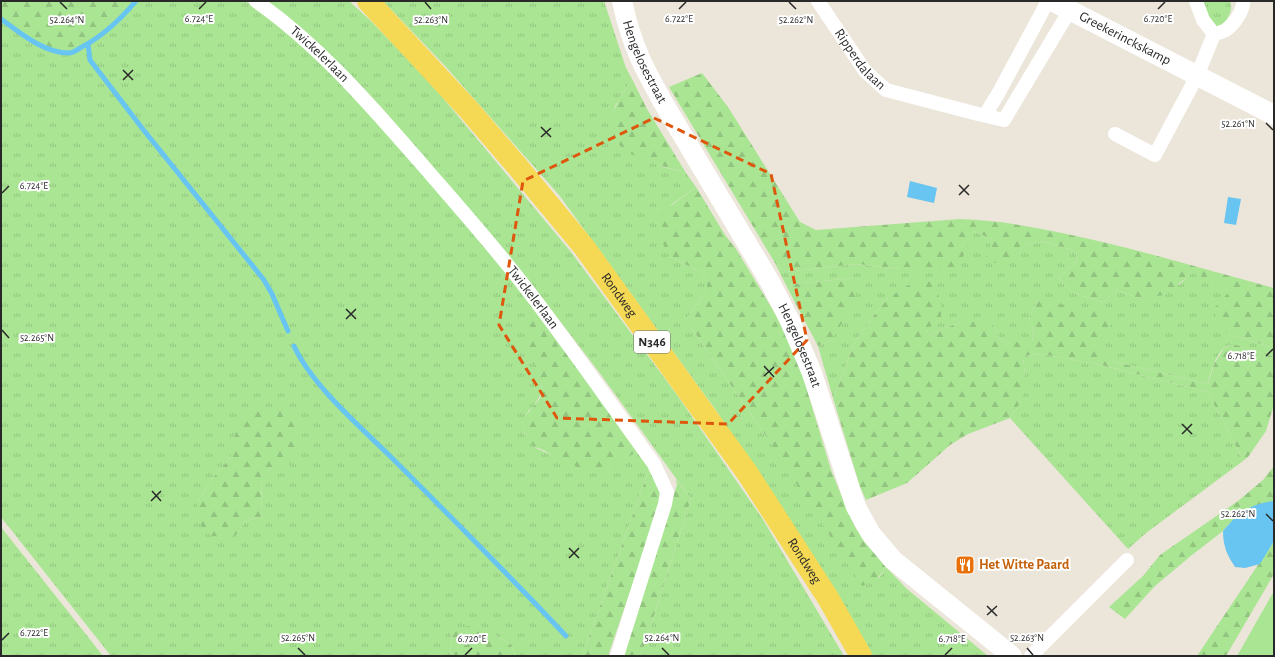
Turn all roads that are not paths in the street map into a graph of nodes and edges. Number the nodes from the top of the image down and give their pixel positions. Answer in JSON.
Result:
{"nodes":[{"id":1,"x":256,"y":1,"type":"edge"},
{"id":2,"x":362,"y":1,"type":"edge"},
{"id":3,"x":368,"y":1,"type":"edge"},
{"id":4,"x":622,"y":1,"type":"edge"},
{"id":5,"x":818,"y":1,"type":"edge"},
{"id":6,"x":1048,"y":1,"type":"edge"},
{"id":7,"x":1052,"y":1,"type":"edge"},
{"id":8,"x":1196,"y":1,"type":"edge"},
{"id":9,"x":1243,"y":1,"type":"edge"},
{"id":10,"x":1070,"y":10,"type":"junction"},
{"id":11,"x":1214,"y":34,"type":"junction"},
{"id":12,"x":414,"y":50,"type":"junction"},
{"id":13,"x":1197,"y":76,"type":"junction"},
{"id":14,"x":985,"y":115,"type":"junction"},
{"id":15,"x":1274,"y":115,"type":"edge"},
{"id":16,"x":1115,"y":134,"type":"dead end"},
{"id":17,"x":1127,"y":560,"type":"dead end"},
{"id":18,"x":617,"y":656,"type":"edge"},
{"id":19,"x":861,"y":656,"type":"edge"},
{"id":20,"x":1012,"y":656,"type":"edge"},
{"id":21,"x":1031,"y":656,"type":"edge"}],
"edges":[{"from":1,"to":18,"type":"street","name":"Twickelerlaan"},
{"from":2,"to":12,"type":"main road","number":"N346"},
{"from":3,"to":12,"type":"main road","name":"Rondweg","number":"N346"},
{"from":4,"to":20,"type":"street","name":"Hengelosestraat"},
{"from":5,"to":14,"type":"street","name":"Ripperdalaan"},
{"from":6,"to":14,"type":"street"},
{"from":7,"to":10,"type":"street","name":"Greekerinckskamp"},
{"from":8,"to":11,"type":"street"},
{"from":9,"to":11,"type":"street"},
{"from":10,"to":13,"type":"street","name":"Greekerinckskamp"},
{"from":10,"to":14,"type":"street","name":"Ripperdalaan"},
{"from":11,"to":13,"type":"street"},
{"from":12,"to":19,"type":"main road","name":"Rondweg","number":"N346"},
{"from":13,"to":15,"type":"street","name":"Greekerinckskamp"},
{"from":13,"to":16,"type":"street"},
{"from":17,"to":21,"type":"street"}]}
